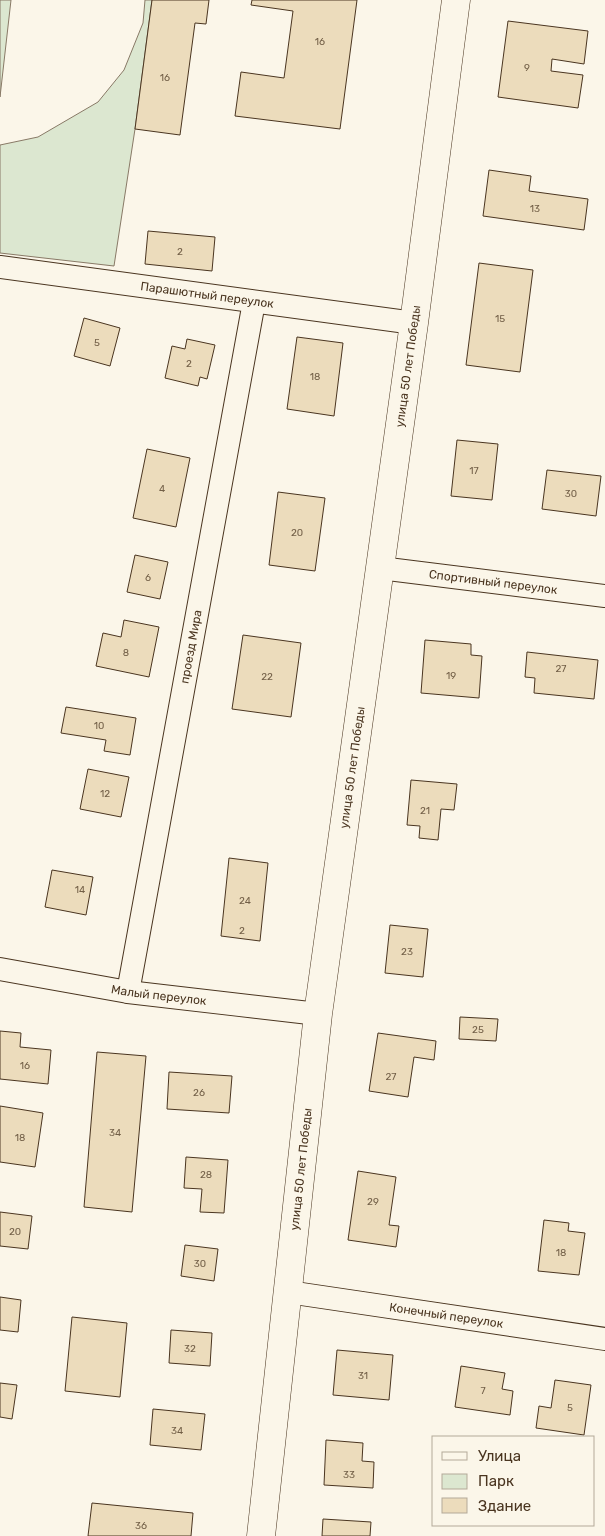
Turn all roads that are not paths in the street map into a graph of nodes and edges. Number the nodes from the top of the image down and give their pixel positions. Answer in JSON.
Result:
{"nodes":[{"id":1,"x":456,"y":0,"type":"edge"},
{"id":2,"x":0,"y":267,"type":"edge"},
{"id":3,"x":254,"y":302,"type":"junction"},
{"id":4,"x":414,"y":323,"type":"junction"},
{"id":5,"x":380,"y":568,"type":"junction"},
{"id":6,"x":605,"y":596,"type":"edge"},
{"id":7,"x":0,"y":969,"type":"edge"},
{"id":8,"x":128,"y":992,"type":"junction"},
{"id":9,"x":318,"y":1014,"type":"junction"},
{"id":10,"x":288,"y":1292,"type":"junction"},
{"id":11,"x":605,"y":1339,"type":"edge"},
{"id":12,"x":261,"y":1536,"type":"edge"}],
"edges":[{"from":1,"to":4,"type":"street","name":"улица 50 лет Победы"},
{"from":2,"to":3,"type":"street","name":"Парашютный переулок"},
{"from":3,"to":4,"type":"street","name":"Парашютный переулок"},
{"from":3,"to":8,"type":"street","name":"проезд Мира"},
{"from":4,"to":5,"type":"street","name":"улица 50 лет Победы"},
{"from":5,"to":6,"type":"street","name":"Спортивный переулок"},
{"from":5,"to":9,"type":"street","name":"улица 50 лет Победы"},
{"from":7,"to":8,"type":"street","name":"Малый переулок"},
{"from":8,"to":9,"type":"street","name":"Малый переулок"},
{"from":9,"to":10,"type":"street","name":"улица 50 лет Победы"},
{"from":10,"to":11,"type":"street","name":"Конечный переулок"},
{"from":10,"to":12,"type":"street","name":"улица 50 лет Победы"}]}
